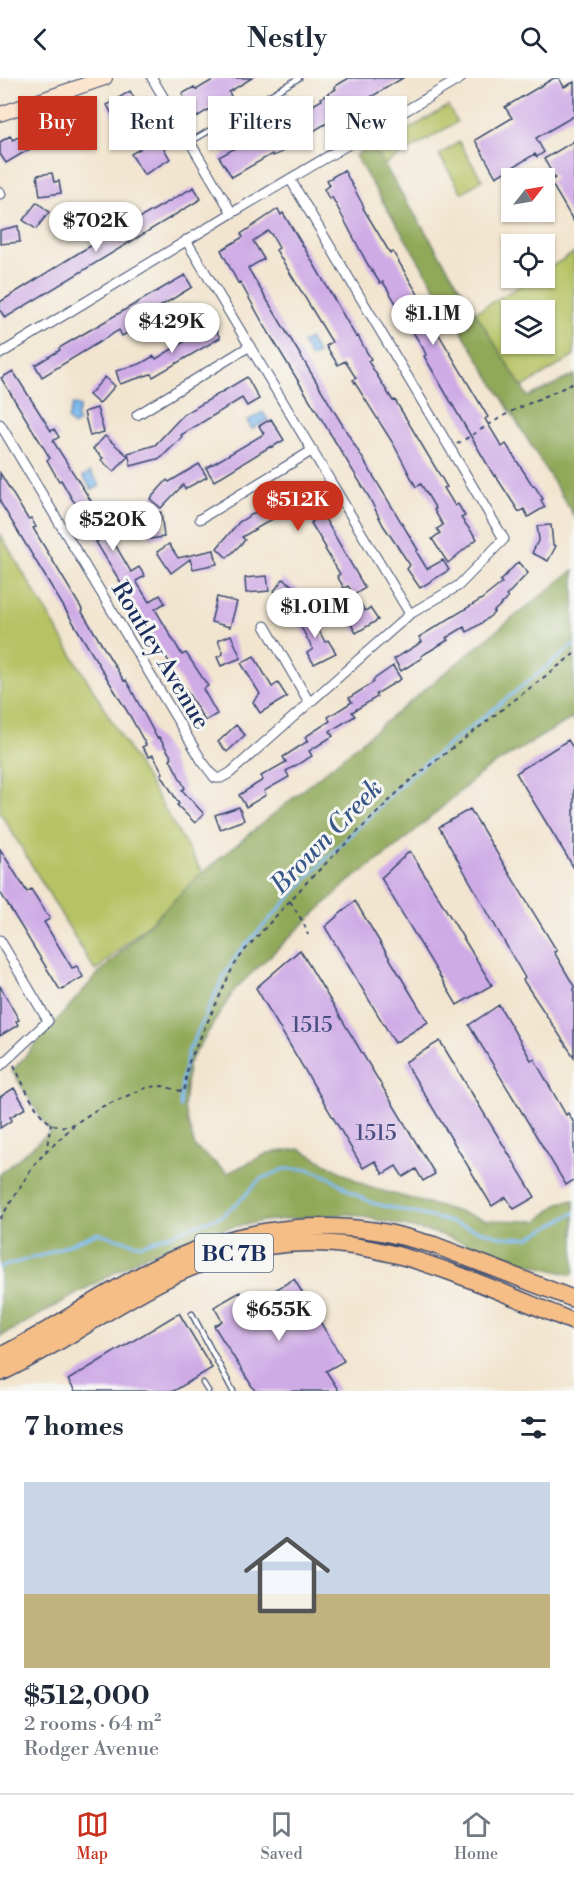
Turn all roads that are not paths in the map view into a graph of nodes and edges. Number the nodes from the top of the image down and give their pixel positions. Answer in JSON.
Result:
{"nodes":[{"id":1,"x":105,"y":78,"type":"edge"},
{"id":2,"x":152,"y":78,"type":"edge"},
{"id":3,"x":299,"y":78,"type":"edge"},
{"id":4,"x":461,"y":78,"type":"edge"},
{"id":5,"x":163,"y":96,"type":"edge"},
{"id":6,"x":0,"y":114,"type":"edge"},
{"id":7,"x":196,"y":138,"type":"edge"},
{"id":8,"x":195,"y":150,"type":"edge"},
{"id":9,"x":290,"y":179,"type":"junction"},
{"id":10,"x":232,"y":213,"type":"junction"},
{"id":11,"x":186,"y":240,"type":"junction"},
{"id":12,"x":250,"y":346,"type":"junction"},
{"id":13,"x":0,"y":354,"type":"edge"},
{"id":14,"x":137,"y":416,"type":"dead end"},
{"id":15,"x":0,"y":424,"type":"edge"},
{"id":16,"x":313,"y":450,"type":"junction"},
{"id":17,"x":200,"y":519,"type":"dead end"},
{"id":18,"x":410,"y":614,"type":"junction"},
{"id":19,"x":265,"y":626,"type":"dead end"},
{"id":20,"x":309,"y":702,"type":"junction"},
{"id":21,"x":0,"y":940,"type":"edge"},
{"id":22,"x":0,"y":1066,"type":"edge"},
{"id":23,"x":574,"y":1299,"type":"edge"},
{"id":24,"x":192,"y":1314,"type":"dead end"},
{"id":25,"x":574,"y":1322,"type":"edge"},
{"id":26,"x":0,"y":1356,"type":"edge"},
{"id":27,"x":0,"y":1373,"type":"edge"},
{"id":28,"x":203,"y":1383,"type":"dead end"},
{"id":29,"x":208,"y":1391,"type":"edge"},
{"id":30,"x":233,"y":1391,"type":"edge"}],
"edges":[{"from":1,"to":6,"type":"main road"},
{"from":2,"to":5,"type":"street"},
{"from":3,"to":7,"type":"lane"},
{"from":4,"to":9,"type":"street"},
{"from":8,"to":10,"type":"street"},
{"from":9,"to":10,"type":"street"},
{"from":9,"to":18,"type":"street"},
{"from":10,"to":11,"type":"street"},
{"from":11,"to":12,"type":"street"},
{"from":11,"to":13,"type":"street"},
{"from":12,"to":14,"type":"street"},
{"from":12,"to":16,"type":"street"},
{"from":15,"to":20,"type":"street","name":"Routley Avenue"},
{"from":16,"to":17,"type":"street"},
{"from":16,"to":18,"type":"street"},
{"from":18,"to":20,"type":"street"},
{"from":19,"to":20,"type":"street"},
{"from":21,"to":22,"type":"street"},
{"from":23,"to":26,"type":"highway","number":"BC 7B"},
{"from":24,"to":30,"type":"lane"},
{"from":25,"to":27,"type":"highway","number":"BC 7B"},
{"from":28,"to":29,"type":"lane"}]}
